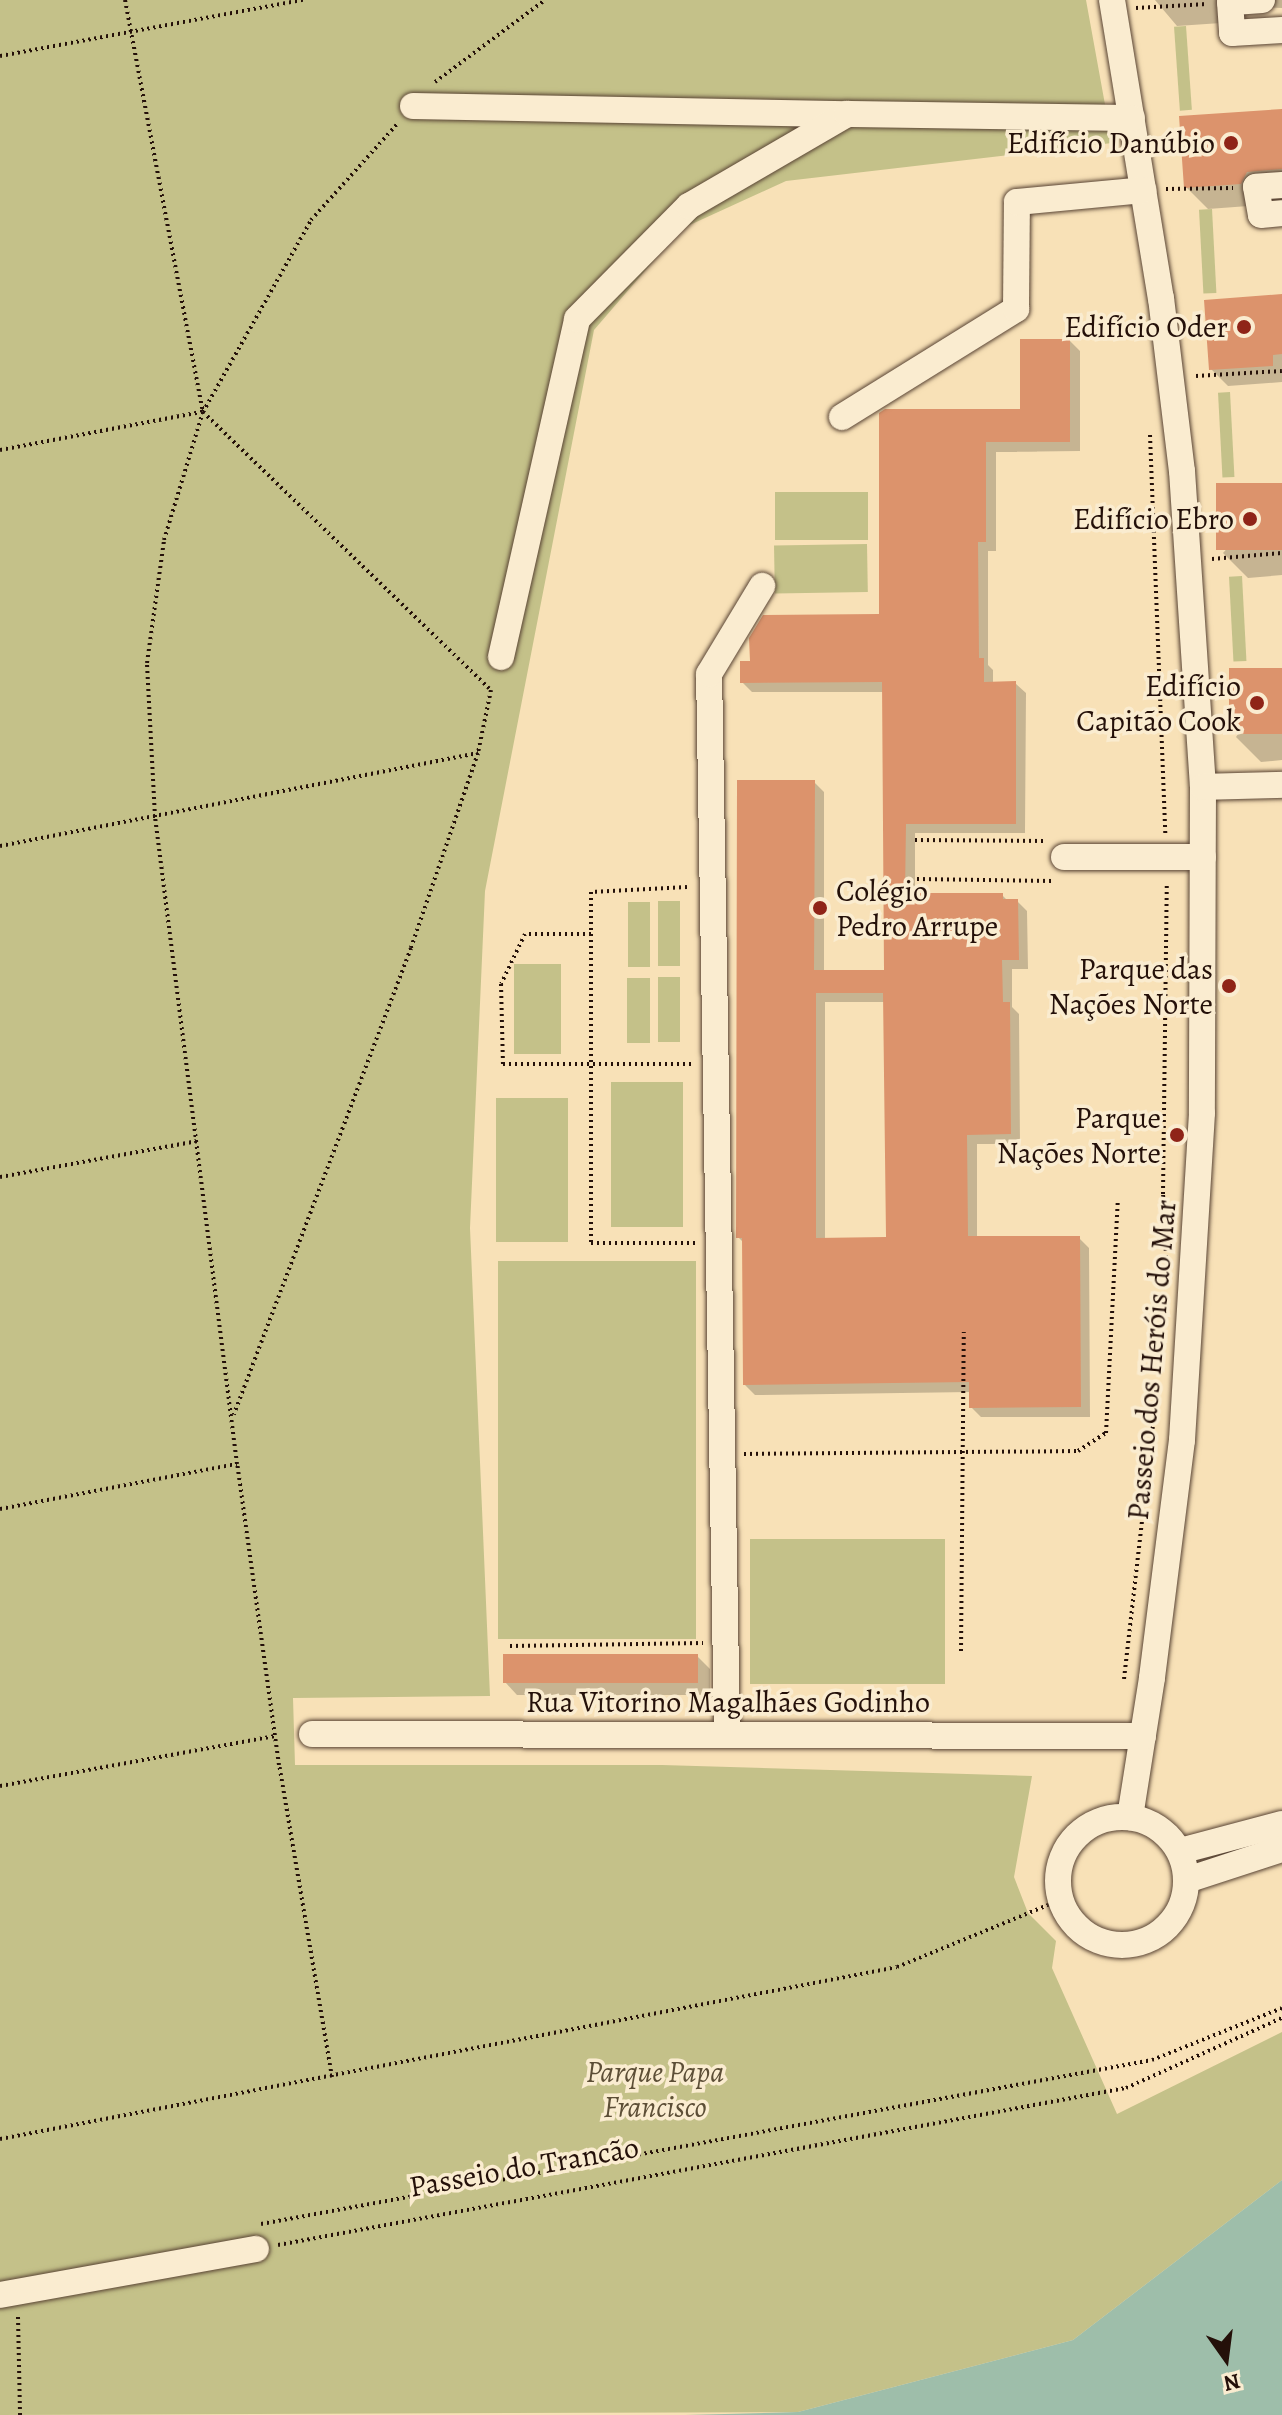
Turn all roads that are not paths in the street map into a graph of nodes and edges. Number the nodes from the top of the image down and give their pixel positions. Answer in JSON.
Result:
{"nodes":[{"id":1,"x":1262,"y":0,"type":"edge"},
{"id":2,"x":1113,"y":4,"type":"edge"},
{"id":3,"x":1282,"y":30,"type":"edge"},
{"id":4,"x":413,"y":106,"type":"road end"},
{"id":5,"x":847,"y":114,"type":"junction"},
{"id":6,"x":1132,"y":118,"type":"junction"},
{"id":7,"x":1269,"y":186,"type":"edge"},
{"id":8,"x":1143,"y":190,"type":"junction"},
{"id":9,"x":1282,"y":213,"type":"edge"},
{"id":10,"x":842,"y":417,"type":"dead end"},
{"id":11,"x":762,"y":586,"type":"dead end"},
{"id":12,"x":501,"y":657,"type":"dead end"},
{"id":13,"x":1282,"y":785,"type":"edge"},
{"id":14,"x":1203,"y":787,"type":"junction"},
{"id":15,"x":1203,"y":857,"type":"junction"},
{"id":16,"x":1059,"y":860,"type":"road end"},
{"id":17,"x":727,"y":1733,"type":"junction"},
{"id":18,"x":312,"y":1734,"type":"dead end"},
{"id":19,"x":1143,"y":1736,"type":"junction"},
{"id":20,"x":1130,"y":1817,"type":"junction"},
{"id":21,"x":1282,"y":1824,"type":"edge"},
{"id":22,"x":1282,"y":1849,"type":"edge"},
{"id":23,"x":1180,"y":1851,"type":"junction"},
{"id":24,"x":1187,"y":1880,"type":"junction"},
{"id":25,"x":253,"y":2238,"type":"road end"},
{"id":26,"x":9,"y":2299,"type":"edge"}],
"edges":[{"from":1,"to":3,"type":"street"},
{"from":2,"to":6,"type":"street","name":"Passeio dos Heróis do Mar"},
{"from":4,"to":5,"type":"street"},
{"from":5,"to":6,"type":"street"},
{"from":5,"to":12,"type":"street"},
{"from":6,"to":8,"type":"street","name":"Passeio dos Heróis do Mar"},
{"from":7,"to":9,"type":"street"},
{"from":8,"to":10,"type":"street"},
{"from":8,"to":14,"type":"street","name":"Passeio dos Heróis do Mar"},
{"from":11,"to":17,"type":"street"},
{"from":13,"to":14,"type":"street"},
{"from":14,"to":15,"type":"street","name":"Passeio dos Heróis do Mar"},
{"from":15,"to":16,"type":"street"},
{"from":15,"to":19,"type":"street","name":"Passeio dos Heróis do Mar"},
{"from":17,"to":18,"type":"street","name":"Rua Vitorino Magalhães Godinho"},
{"from":17,"to":19,"type":"street","name":"Rua Vitorino Magalhães Godinho"},
{"from":19,"to":20,"type":"street","name":"Passeio dos Heróis do Mar"},
{"from":20,"to":23,"type":"street"},
{"from":20,"to":24,"type":"street"},
{"from":21,"to":23,"type":"street"},
{"from":22,"to":24,"type":"street"},
{"from":23,"to":24,"type":"street"},
{"from":25,"to":26,"type":"street"}]}
